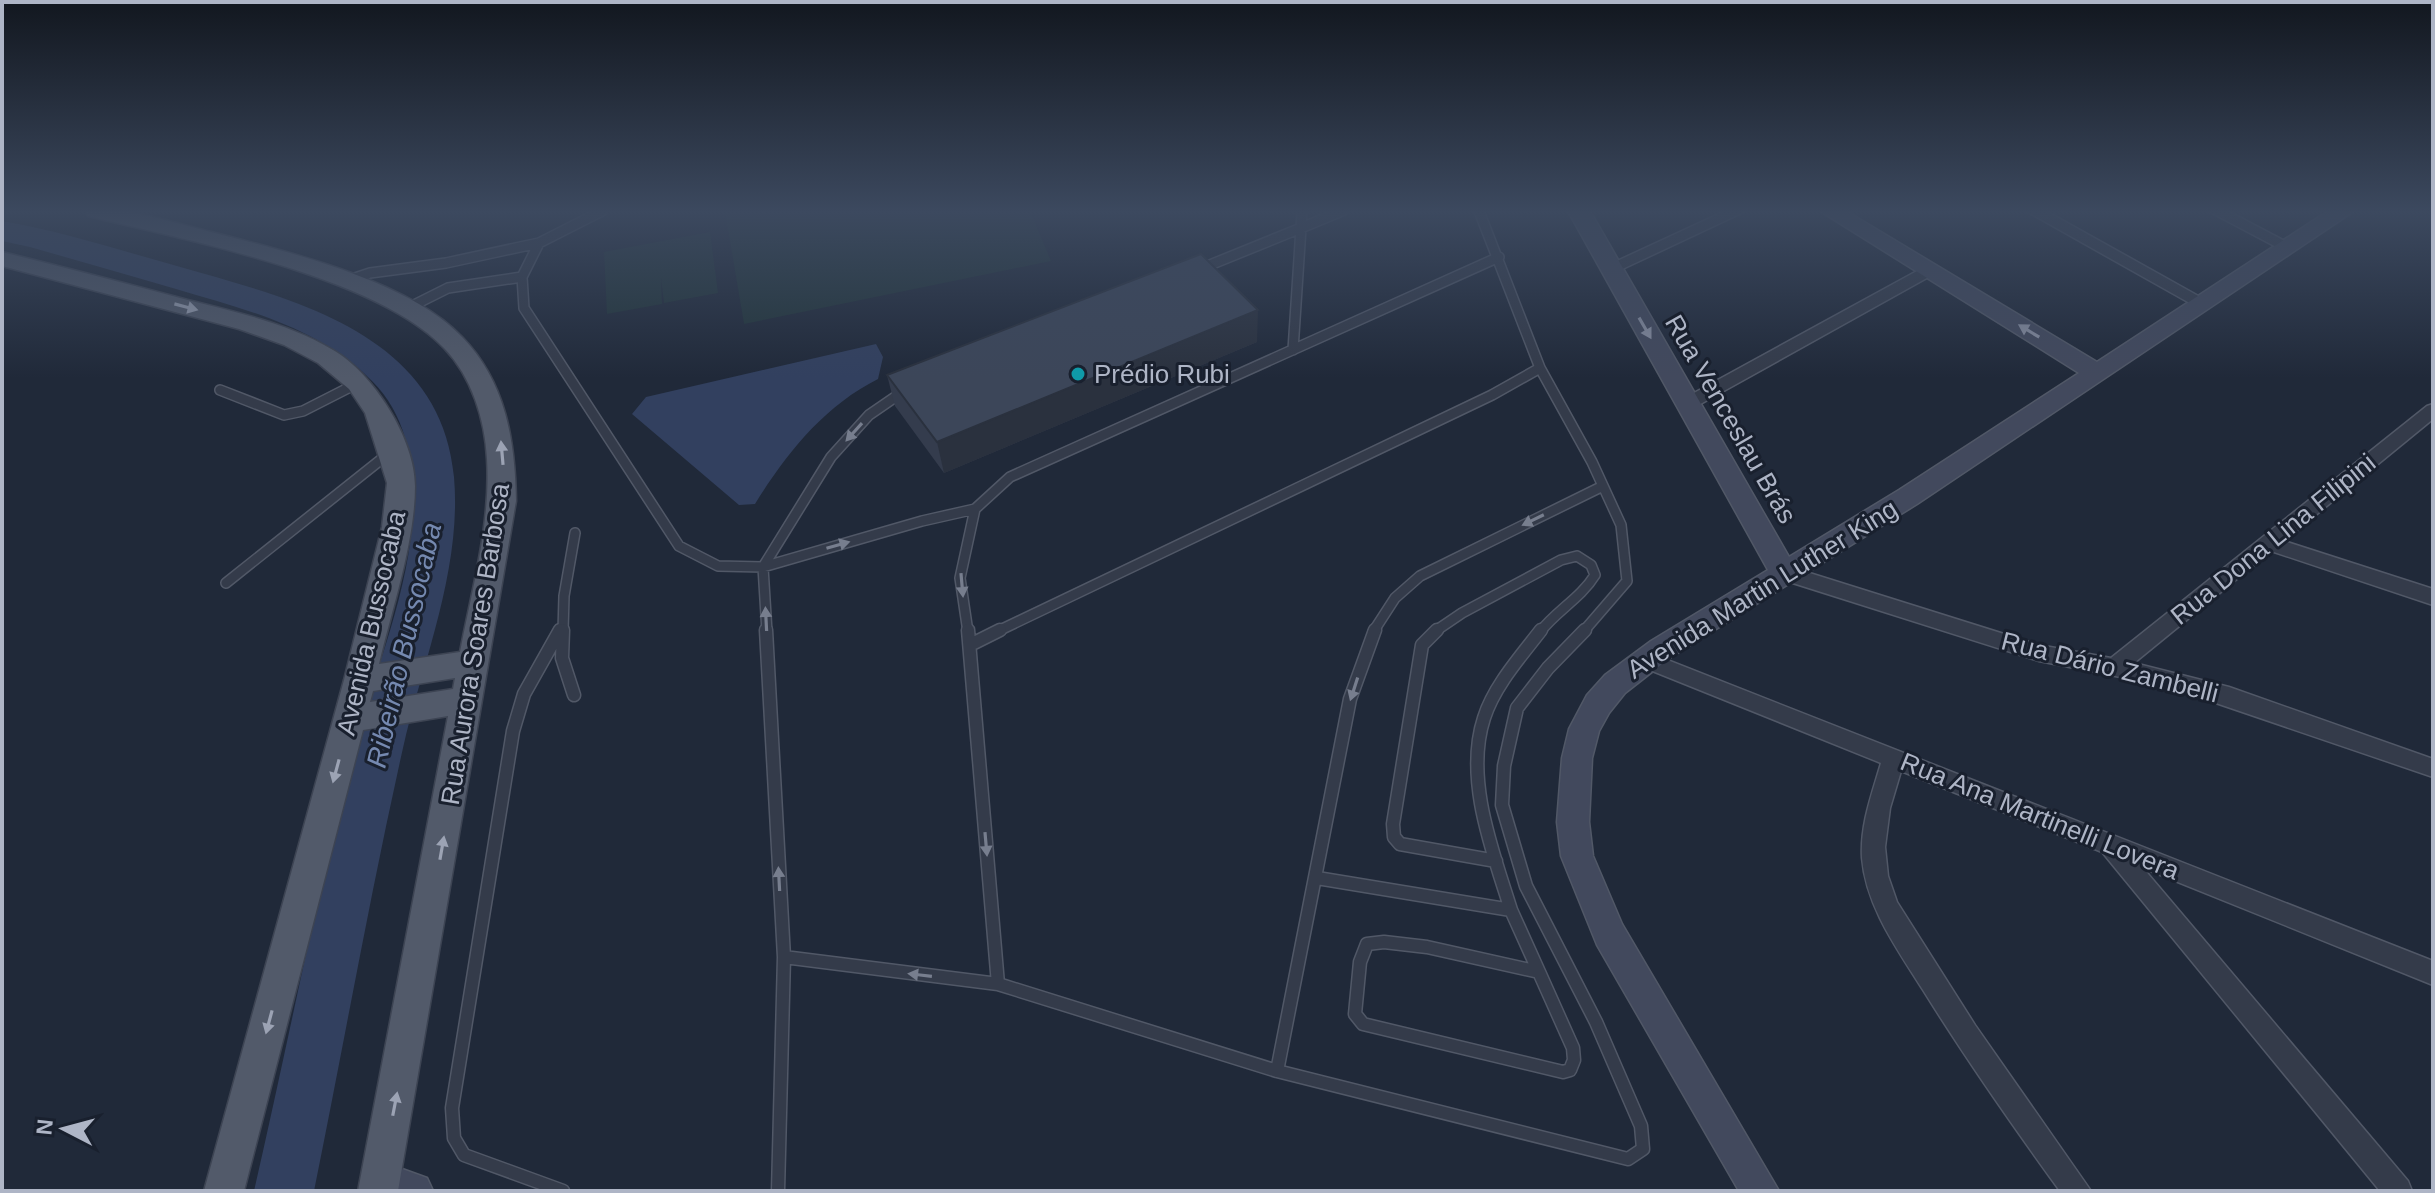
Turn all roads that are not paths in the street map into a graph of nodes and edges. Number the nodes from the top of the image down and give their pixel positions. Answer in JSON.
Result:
{"nodes":[{"id":1,"x":31,"y":267,"type":"edge"},
{"id":2,"x":297,"y":267,"type":"edge"},
{"id":3,"x":418,"y":267,"type":"edge"},
{"id":4,"x":527,"y":267,"type":"edge"},
{"id":5,"x":1205,"y":267,"type":"edge"},
{"id":6,"x":1298,"y":267,"type":"edge"},
{"id":7,"x":1478,"y":267,"type":"edge"},
{"id":8,"x":1503,"y":267,"type":"edge"},
{"id":9,"x":1613,"y":267,"type":"edge"},
{"id":10,"x":1923,"y":267,"type":"edge"},
{"id":11,"x":2136,"y":267,"type":"edge"},
{"id":12,"x":2257,"y":267,"type":"edge"},
{"id":13,"x":1610,"y":268,"type":"joint"},
{"id":14,"x":1928,"y":270,"type":"junction"},
{"id":15,"x":1187,"y":274,"type":"edge"},
{"id":16,"x":522,"y":277,"type":"junction"},
{"id":17,"x":343,"y":282,"type":"junction"},
{"id":18,"x":2201,"y":302,"type":"junction"},
{"id":19,"x":408,"y":308,"type":"junction"},
{"id":20,"x":1293,"y":350,"type":"junction"},
{"id":21,"x":1540,"y":368,"type":"junction"},
{"id":22,"x":2096,"y":372,"type":"junction"},
{"id":23,"x":358,"y":383,"type":"junction"},
{"id":24,"x":915,"y":383,"type":"edge"},
{"id":25,"x":220,"y":390,"type":"dead end"},
{"id":26,"x":1689,"y":403,"type":"junction"},
{"id":27,"x":2433,"y":410,"type":"edge"},
{"id":28,"x":393,"y":451,"type":"junction"},
{"id":29,"x":1603,"y":486,"type":"junction"},
{"id":30,"x":975,"y":509,"type":"junction"},
{"id":31,"x":575,"y":533,"type":"dead end"},
{"id":32,"x":2268,"y":543,"type":"junction"},
{"id":33,"x":763,"y":567,"type":"junction"},
{"id":34,"x":1784,"y":573,"type":"junction"},
{"id":35,"x":226,"y":583,"type":"dead end"},
{"id":36,"x":2433,"y":597,"type":"edge"},
{"id":37,"x":563,"y":626,"type":"junction"},
{"id":38,"x":970,"y":645,"type":"junction"},
{"id":39,"x":1647,"y":660,"type":"junction"},
{"id":40,"x":464,"y":664,"type":"junction"},
{"id":41,"x":2113,"y":668,"type":"junction"},
{"id":42,"x":368,"y":679,"type":"junction"},
{"id":43,"x":574,"y":695,"type":"dead end"},
{"id":44,"x":453,"y":702,"type":"junction"},
{"id":45,"x":358,"y":718,"type":"junction"},
{"id":46,"x":1894,"y":758,"type":"junction"},
{"id":47,"x":2433,"y":768,"type":"edge"},
{"id":48,"x":2107,"y":843,"type":"junction"},
{"id":49,"x":1496,"y":861,"type":"junction"},
{"id":50,"x":1317,"y":878,"type":"junction"},
{"id":51,"x":1511,"y":910,"type":"junction"},
{"id":52,"x":784,"y":957,"type":"junction"},
{"id":53,"x":1539,"y":972,"type":"junction"},
{"id":54,"x":2433,"y":973,"type":"edge"},
{"id":55,"x":998,"y":984,"type":"junction"},
{"id":56,"x":1277,"y":1071,"type":"junction"},
{"id":57,"x":391,"y":1187,"type":"edge"},
{"id":58,"x":224,"y":1191,"type":"edge"},
{"id":59,"x":563,"y":1191,"type":"edge"},
{"id":60,"x":778,"y":1191,"type":"edge"},
{"id":61,"x":1760,"y":1191,"type":"edge"},
{"id":62,"x":2077,"y":1191,"type":"edge"},
{"id":63,"x":2399,"y":1191,"type":"edge"}],
"edges":[{"from":1,"to":23,"type":"main road","name":"Avenida Bussocaba","one_way":true},
{"from":2,"to":17,"type":"main road","name":"Rua Aurora Soares Barbosa"},
{"from":3,"to":17,"type":"lane"},
{"from":4,"to":16,"type":"lane"},
{"from":5,"to":15,"type":"lane"},
{"from":6,"to":20,"type":"lane"},
{"from":7,"to":20,"type":"lane"},
{"from":8,"to":21,"type":"lane"},
{"from":9,"to":13,"type":"street"},
{"from":10,"to":14,"type":"main road"},
{"from":11,"to":18,"type":"street"},
{"from":12,"to":18,"type":"main road","name":"Avenida Martin Luther King"},
{"from":13,"to":26,"type":"main road","name":"Rua Venceslau Brás","one_way":true},
{"from":22,"to":14,"type":"main road","one_way":true},
{"from":14,"to":26,"type":"street"},
{"from":16,"to":19,"type":"lane"},
{"from":16,"to":33,"type":"lane"},
{"from":17,"to":19,"type":"main road","name":"Rua Aurora Soares Barbosa"},
{"from":18,"to":22,"type":"main road","name":"Avenida Martin Luther King"},
{"from":40,"to":19,"type":"main road","name":"Rua Aurora Soares Barbosa","one_way":true},
{"from":20,"to":30,"type":"lane"},
{"from":21,"to":29,"type":"lane"},
{"from":21,"to":38,"type":"lane"},
{"from":22,"to":34,"type":"main road","name":"Avenida Martin Luther King"},
{"from":23,"to":25,"type":"lane"},
{"from":23,"to":28,"type":"main road","name":"Avenida Bussocaba"},
{"from":24,"to":33,"type":"lane","one_way":true},
{"from":26,"to":34,"type":"main road","name":"Rua Venceslau Brás"},
{"from":27,"to":32,"type":"street","name":"Rua Dona Lina Filipini"},
{"from":28,"to":35,"type":"lane"},
{"from":28,"to":42,"type":"main road","name":"Avenida Bussocaba"},
{"from":29,"to":50,"type":"lane","one_way":true},
{"from":29,"to":56,"type":"lane"},
{"from":33,"to":30,"type":"lane","one_way":true},
{"from":30,"to":38,"type":"lane","one_way":true},
{"from":31,"to":37,"type":"lane"},
{"from":32,"to":36,"type":"street"},
{"from":32,"to":41,"type":"street","name":"Rua Dona Lina Filipini"},
{"from":52,"to":33,"type":"lane","one_way":true},
{"from":34,"to":39,"type":"main road","name":"Avenida Martin Luther King"},
{"from":34,"to":41,"type":"street","name":"Rua Dário Zambelli"},
{"from":37,"to":43,"type":"lane"},
{"from":37,"to":59,"type":"lane"},
{"from":38,"to":55,"type":"lane","one_way":true},
{"from":39,"to":46,"type":"street","name":"Rua Ana Martinelli Lovera"},
{"from":39,"to":61,"type":"main road","name":"Avenida Martin Luther King"},
{"from":40,"to":42,"type":"main road"},
{"from":40,"to":44,"type":"main road","name":"Rua Aurora Soares Barbosa"},
{"from":41,"to":47,"type":"street","name":"Rua Dário Zambelli"},
{"from":42,"to":45,"type":"main road","name":"Avenida Bussocaba"},
{"from":44,"to":45,"type":"main road"},
{"from":57,"to":44,"type":"main road","name":"Rua Aurora Soares Barbosa","one_way":true},
{"from":45,"to":58,"type":"main road","name":"Avenida Bussocaba","one_way":true},
{"from":46,"to":48,"type":"street","name":"Rua Ana Martinelli Lovera"},
{"from":46,"to":62,"type":"street"},
{"from":48,"to":54,"type":"street","name":"Rua Ana Martinelli Lovera"},
{"from":48,"to":63,"type":"street"},
{"from":49,"to":49,"type":"lane"},
{"from":49,"to":51,"type":"lane"},
{"from":50,"to":51,"type":"lane"},
{"from":50,"to":56,"type":"lane"},
{"from":51,"to":53,"type":"lane"},
{"from":55,"to":52,"type":"lane","one_way":true},
{"from":52,"to":60,"type":"lane"},
{"from":53,"to":53,"type":"lane"},
{"from":55,"to":56,"type":"lane"}]}
